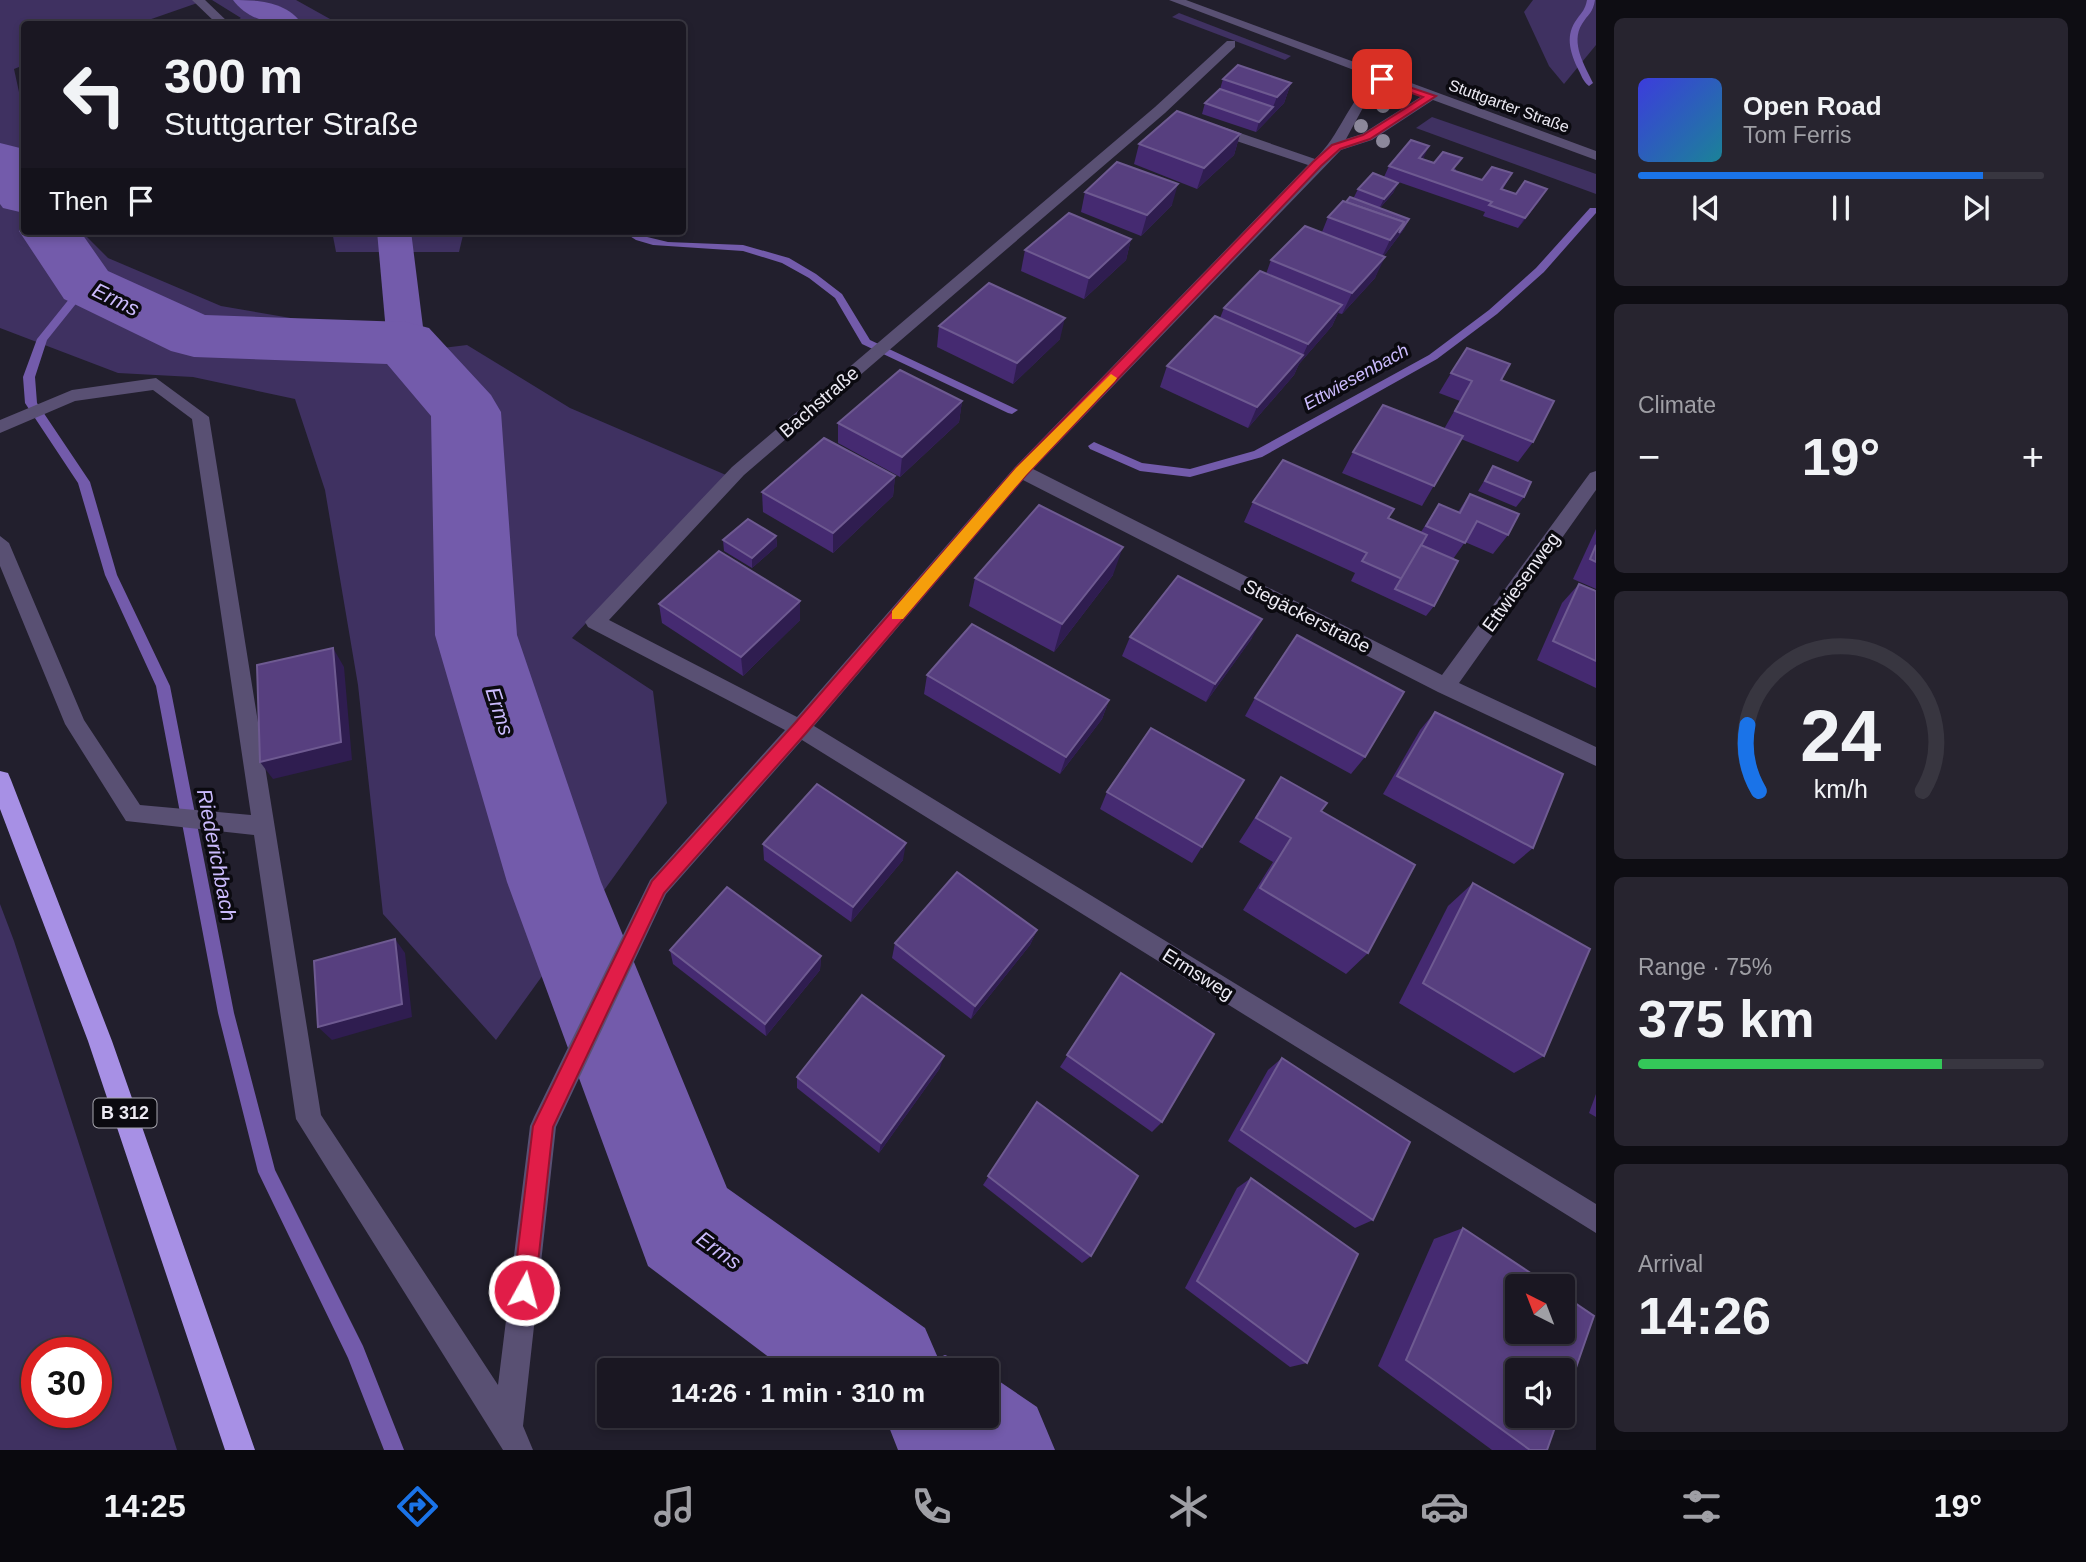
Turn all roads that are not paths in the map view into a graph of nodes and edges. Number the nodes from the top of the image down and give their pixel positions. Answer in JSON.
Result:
{"nodes":[{"id":1,"x":198,"y":0,"type":"edge"},
{"id":2,"x":1175,"y":0,"type":"edge"},
{"id":3,"x":221,"y":21,"type":"edge"},
{"id":4,"x":1230,"y":44,"type":"dead end"},
{"id":5,"x":1382,"y":79,"type":"junction"},
{"id":6,"x":1431,"y":96,"type":"junction"},
{"id":7,"x":1200,"y":123,"type":"edge"},
{"id":8,"x":1336,"y":147,"type":"junction"},
{"id":9,"x":1596,"y":156,"type":"edge"},
{"id":10,"x":1317,"y":164,"type":"junction"},
{"id":11,"x":0,"y":427,"type":"edge"},
{"id":12,"x":1021,"y":471,"type":"junction"},
{"id":13,"x":1596,"y":477,"type":"edge"},
{"id":14,"x":0,"y":543,"type":"edge"},
{"id":15,"x":1445,"y":686,"type":"junction"},
{"id":16,"x":800,"y":728,"type":"junction"},
{"id":17,"x":1596,"y":757,"type":"edge"},
{"id":18,"x":0,"y":780,"type":"edge"},
{"id":19,"x":263,"y":827,"type":"junction"},
{"id":20,"x":1596,"y":1219,"type":"edge"},
{"id":21,"x":513,"y":1439,"type":"edge"},
{"id":22,"x":240,"y":1450,"type":"edge"}],
"edges":[{"from":1,"to":3,"type":"street"},
{"from":2,"to":5,"type":"street","name":"Stuttgarter Straße"},
{"from":4,"to":16,"type":"street","name":"Bachstraße"},
{"from":5,"to":6,"type":"street","name":"Stuttgarter Straße"},
{"from":5,"to":8,"type":"street"},
{"from":6,"to":8,"type":"street"},
{"from":6,"to":9,"type":"street","name":"Stuttgarter Straße"},
{"from":7,"to":10,"type":"street"},
{"from":8,"to":10,"type":"street"},
{"from":10,"to":12,"type":"street"},
{"from":11,"to":19,"type":"street"},
{"from":12,"to":15,"type":"street","name":"Stegäckerstraße"},
{"from":12,"to":16,"type":"street"},
{"from":13,"to":15,"type":"street","name":"Ettwiesenweg"},
{"from":14,"to":19,"type":"street"},
{"from":15,"to":17,"type":"street","name":"Stegäckerstraße"},
{"from":16,"to":20,"type":"street","name":"Ermsweg"},
{"from":16,"to":21,"type":"street"},
{"from":18,"to":22,"type":"highway","number":"B 312"},
{"from":19,"to":21,"type":"street"}]}
